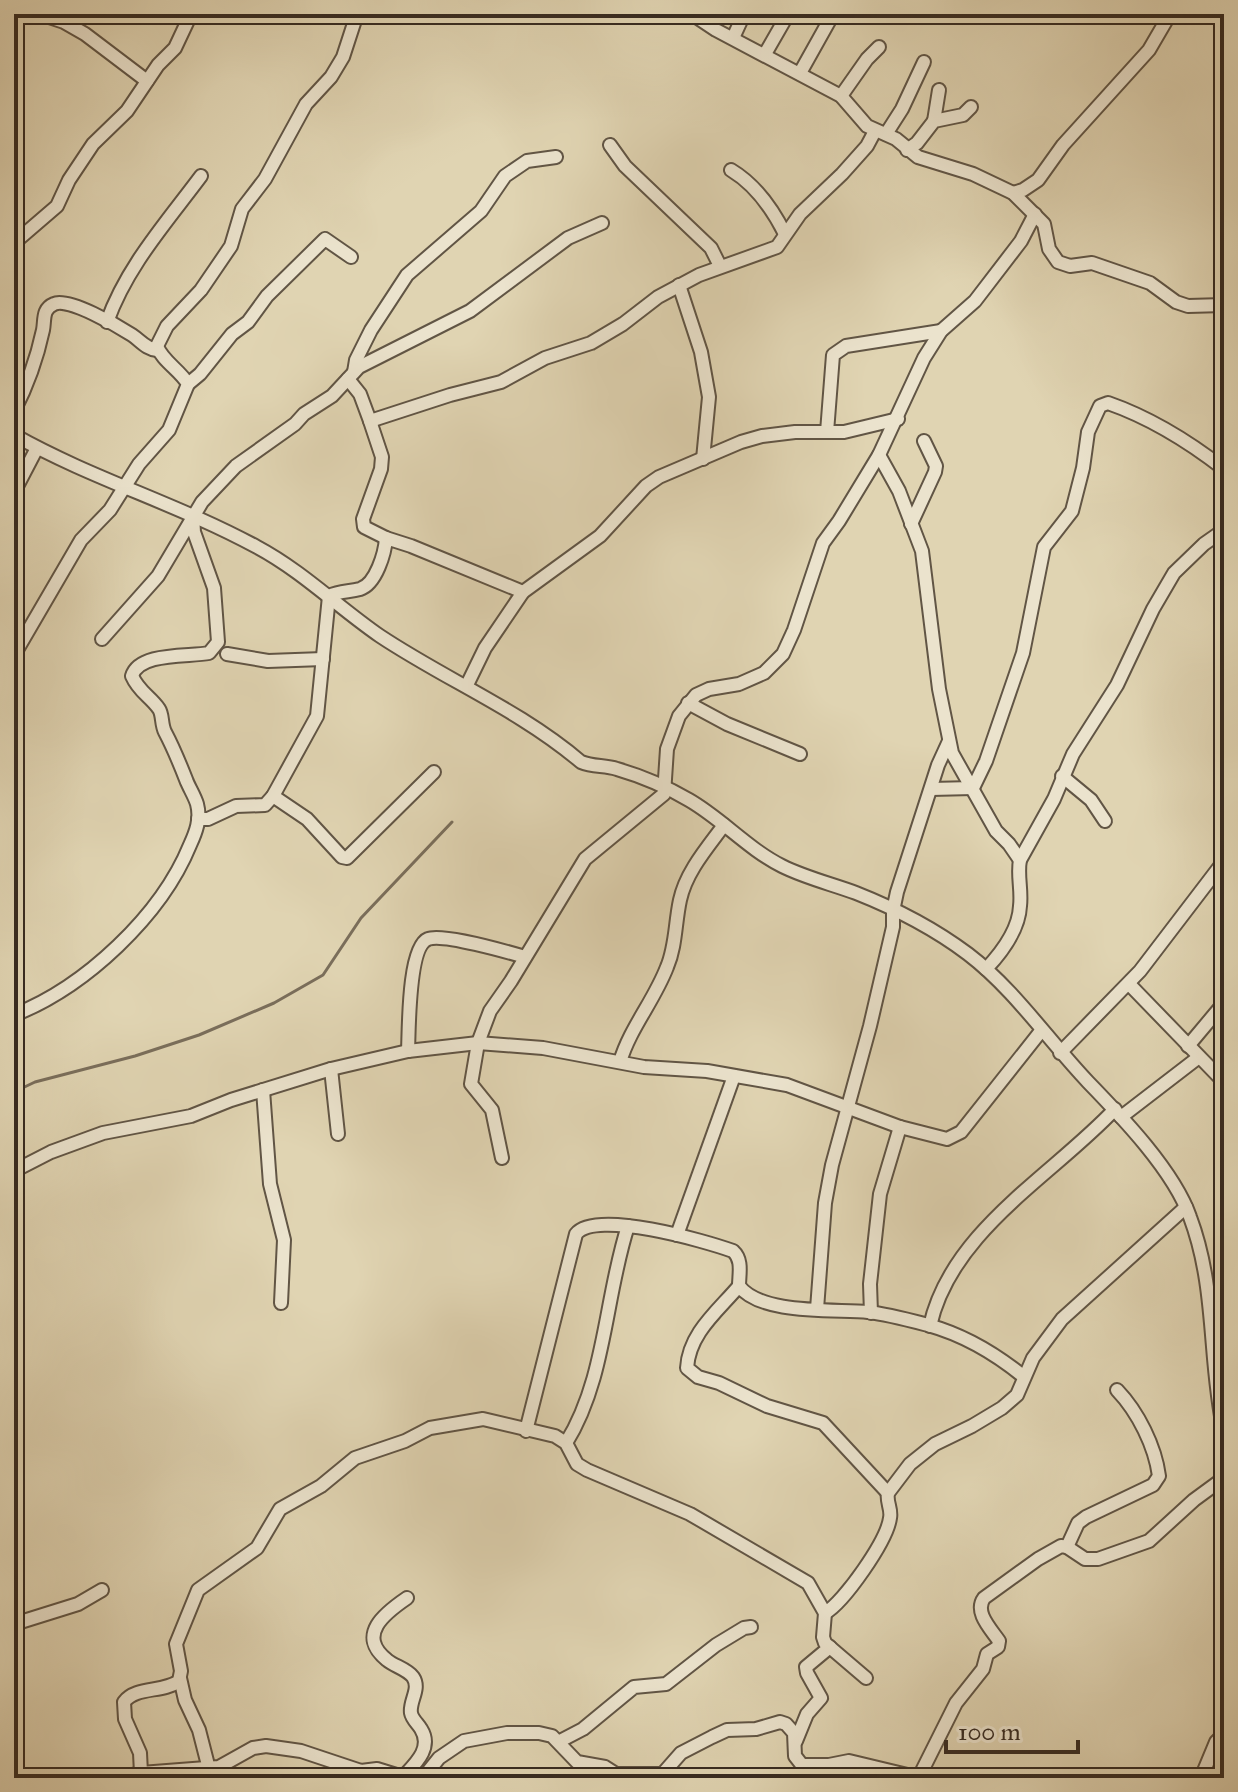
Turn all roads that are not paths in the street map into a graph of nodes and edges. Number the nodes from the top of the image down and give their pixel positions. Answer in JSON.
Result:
{"nodes":[{"id":1,"x":40,"y":14,"type":"edge"},
{"id":2,"x":191,"y":14,"type":"edge"},
{"id":3,"x":357,"y":14,"type":"edge"},
{"id":4,"x":692,"y":14,"type":"edge"},
{"id":5,"x":744,"y":14,"type":"edge"},
{"id":6,"x":788,"y":14,"type":"edge"},
{"id":7,"x":833,"y":14,"type":"edge"},
{"id":8,"x":1170,"y":14,"type":"edge"},
{"id":9,"x":14,"y":18,"type":"edge"},
{"id":10,"x":66,"y":18,"type":"edge"},
{"id":11,"x":733,"y":38,"type":"junction"},
{"id":12,"x":879,"y":47,"type":"dead end"},
{"id":13,"x":765,"y":54,"type":"junction"},
{"id":14,"x":924,"y":62,"type":"dead end"},
{"id":15,"x":800,"y":73,"type":"junction"},
{"id":16,"x":147,"y":81,"type":"junction"},
{"id":17,"x":939,"y":90,"type":"dead end"},
{"id":18,"x":841,"y":96,"type":"junction"},
{"id":19,"x":971,"y":107,"type":"dead end"},
{"id":20,"x":934,"y":121,"type":"junction"},
{"id":21,"x":881,"y":133,"type":"junction"},
{"id":22,"x":610,"y":145,"type":"dead end"},
{"id":23,"x":907,"y":150,"type":"junction"},
{"id":24,"x":556,"y":157,"type":"dead end"},
{"id":25,"x":731,"y":170,"type":"dead end"},
{"id":26,"x":201,"y":176,"type":"dead end"},
{"id":27,"x":1013,"y":193,"type":"junction"},
{"id":28,"x":1035,"y":214,"type":"junction"},
{"id":29,"x":602,"y":223,"type":"dead end"},
{"id":30,"x":785,"y":234,"type":"junction"},
{"id":31,"x":14,"y":243,"type":"edge"},
{"id":32,"x":351,"y":257,"type":"dead end"},
{"id":33,"x":720,"y":266,"type":"junction"},
{"id":34,"x":679,"y":285,"type":"junction"},
{"id":35,"x":1224,"y":305,"type":"edge"},
{"id":36,"x":107,"y":322,"type":"junction"},
{"id":37,"x":941,"y":331,"type":"junction"},
{"id":38,"x":157,"y":350,"type":"junction"},
{"id":39,"x":351,"y":376,"type":"junction"},
{"id":40,"x":188,"y":384,"type":"junction"},
{"id":41,"x":14,"y":411,"type":"edge"},
{"id":42,"x":898,"y":419,"type":"junction"},
{"id":43,"x":370,"y":421,"type":"junction"},
{"id":44,"x":827,"y":432,"type":"junction"},
{"id":45,"x":14,"y":435,"type":"edge"},
{"id":46,"x":924,"y":441,"type":"dead end"},
{"id":47,"x":37,"y":448,"type":"junction"},
{"id":48,"x":879,"y":455,"type":"junction"},
{"id":49,"x":703,"y":459,"type":"junction"},
{"id":50,"x":1224,"y":469,"type":"edge"},
{"id":51,"x":125,"y":487,"type":"junction"},
{"id":52,"x":14,"y":492,"type":"edge"},
{"id":53,"x":193,"y":516,"type":"junction"},
{"id":54,"x":911,"y":524,"type":"junction"},
{"id":55,"x":1224,"y":530,"type":"edge"},
{"id":56,"x":386,"y":538,"type":"junction"},
{"id":57,"x":523,"y":592,"type":"junction"},
{"id":58,"x":329,"y":596,"type":"junction"},
{"id":59,"x":102,"y":639,"type":"dead end"},
{"id":60,"x":227,"y":654,"type":"dead end"},
{"id":61,"x":14,"y":655,"type":"edge"},
{"id":62,"x":323,"y":659,"type":"junction"},
{"id":63,"x":467,"y":685,"type":"junction"},
{"id":64,"x":688,"y":703,"type":"junction"},
{"id":65,"x":949,"y":741,"type":"junction"},
{"id":66,"x":800,"y":754,"type":"dead end"},
{"id":67,"x":434,"y":772,"type":"dead end"},
{"id":68,"x":1062,"y":776,"type":"junction"},
{"id":69,"x":666,"y":788,"type":"junction"},
{"id":70,"x":973,"y":788,"type":"junction"},
{"id":71,"x":931,"y":789,"type":"junction"},
{"id":72,"x":273,"y":796,"type":"junction"},
{"id":73,"x":198,"y":819,"type":"junction"},
{"id":74,"x":1105,"y":821,"type":"dead end"},
{"id":75,"x":724,"y":825,"type":"junction"},
{"id":76,"x":1020,"y":860,"type":"junction"},
{"id":77,"x":1224,"y":861,"type":"edge"},
{"id":78,"x":893,"y":911,"type":"junction"},
{"id":79,"x":525,"y":957,"type":"junction"},
{"id":80,"x":986,"y":969,"type":"junction"},
{"id":81,"x":1129,"y":984,"type":"junction"},
{"id":82,"x":1224,"y":1003,"type":"edge"},
{"id":83,"x":14,"y":1015,"type":"edge"},
{"id":84,"x":1041,"y":1031,"type":"junction"},
{"id":85,"x":478,"y":1043,"type":"junction"},
{"id":86,"x":1188,"y":1046,"type":"junction"},
{"id":87,"x":408,"y":1051,"type":"junction"},
{"id":88,"x":1060,"y":1053,"type":"junction"},
{"id":89,"x":1199,"y":1057,"type":"junction"},
{"id":90,"x":620,"y":1062,"type":"junction"},
{"id":91,"x":331,"y":1069,"type":"junction"},
{"id":92,"x":734,"y":1076,"type":"junction"},
{"id":93,"x":1224,"y":1082,"type":"edge"},
{"id":94,"x":263,"y":1090,"type":"junction"},
{"id":95,"x":849,"y":1108,"type":"junction"},
{"id":96,"x":1118,"y":1113,"type":"junction"},
{"id":97,"x":900,"y":1127,"type":"junction"},
{"id":98,"x":338,"y":1134,"type":"dead end"},
{"id":99,"x":502,"y":1158,"type":"dead end"},
{"id":100,"x":14,"y":1171,"type":"edge"},
{"id":101,"x":1186,"y":1207,"type":"junction"},
{"id":102,"x":628,"y":1226,"type":"junction"},
{"id":103,"x":677,"y":1235,"type":"junction"},
{"id":104,"x":739,"y":1286,"type":"junction"},
{"id":105,"x":281,"y":1303,"type":"dead end"},
{"id":106,"x":817,"y":1309,"type":"junction"},
{"id":107,"x":1218,"y":1312,"type":"edge"},
{"id":108,"x":871,"y":1313,"type":"junction"},
{"id":109,"x":930,"y":1326,"type":"junction"},
{"id":110,"x":1024,"y":1377,"type":"junction"},
{"id":111,"x":1117,"y":1390,"type":"dead end"},
{"id":112,"x":526,"y":1431,"type":"junction"},
{"id":113,"x":1224,"y":1432,"type":"edge"},
{"id":114,"x":566,"y":1443,"type":"junction"},
{"id":115,"x":1224,"y":1478,"type":"edge"},
{"id":116,"x":888,"y":1493,"type":"junction"},
{"id":117,"x":1067,"y":1547,"type":"junction"},
{"id":118,"x":102,"y":1590,"type":"dead end"},
{"id":119,"x":407,"y":1598,"type":"dead end"},
{"id":120,"x":825,"y":1613,"type":"junction"},
{"id":121,"x":14,"y":1624,"type":"edge"},
{"id":122,"x":751,"y":1627,"type":"dead end"},
{"id":123,"x":830,"y":1647,"type":"junction"},
{"id":124,"x":180,"y":1678,"type":"junction"},
{"id":125,"x":866,"y":1678,"type":"dead end"},
{"id":126,"x":1224,"y":1734,"type":"edge"},
{"id":127,"x":560,"y":1741,"type":"junction"},
{"id":128,"x":796,"y":1741,"type":"junction"},
{"id":129,"x":209,"y":1769,"type":"junction"},
{"id":130,"x":141,"y":1773,"type":"junction"},
{"id":131,"x":661,"y":1776,"type":"edge"},
{"id":132,"x":404,"y":1777,"type":"edge"},
{"id":133,"x":118,"y":1778,"type":"edge"},
{"id":134,"x":423,"y":1778,"type":"edge"},
{"id":135,"x":919,"y":1778,"type":"edge"},
{"id":136,"x":1201,"y":1778,"type":"edge"}],
"edges":[{"from":1,"to":9,"type":"street"},
{"from":1,"to":10,"type":"street"},
{"from":2,"to":16,"type":"street"},
{"from":3,"to":38,"type":"street"},
{"from":4,"to":11,"type":"street"},
{"from":5,"to":11,"type":"street"},
{"from":6,"to":13,"type":"street"},
{"from":7,"to":15,"type":"street"},
{"from":8,"to":27,"type":"street"},
{"from":10,"to":16,"type":"street"},
{"from":11,"to":13,"type":"street"},
{"from":12,"to":18,"type":"street"},
{"from":13,"to":15,"type":"street"},
{"from":14,"to":21,"type":"street"},
{"from":15,"to":18,"type":"street"},
{"from":16,"to":31,"type":"street"},
{"from":17,"to":20,"type":"street"},
{"from":18,"to":21,"type":"street"},
{"from":19,"to":20,"type":"street"},
{"from":20,"to":23,"type":"street"},
{"from":21,"to":23,"type":"street"},
{"from":21,"to":30,"type":"street"},
{"from":22,"to":33,"type":"street"},
{"from":23,"to":27,"type":"street"},
{"from":24,"to":39,"type":"street"},
{"from":25,"to":30,"type":"street"},
{"from":26,"to":36,"type":"street"},
{"from":27,"to":28,"type":"street"},
{"from":28,"to":35,"type":"street"},
{"from":28,"to":37,"type":"street"},
{"from":29,"to":39,"type":"street"},
{"from":30,"to":33,"type":"street"},
{"from":32,"to":40,"type":"street"},
{"from":33,"to":34,"type":"street"},
{"from":34,"to":43,"type":"street"},
{"from":34,"to":49,"type":"street"},
{"from":36,"to":38,"type":"street"},
{"from":36,"to":41,"type":"street"},
{"from":37,"to":42,"type":"street"},
{"from":37,"to":44,"type":"street"},
{"from":38,"to":40,"type":"street"},
{"from":39,"to":43,"type":"street"},
{"from":39,"to":53,"type":"street"},
{"from":40,"to":51,"type":"street"},
{"from":42,"to":44,"type":"street"},
{"from":42,"to":48,"type":"street"},
{"from":43,"to":56,"type":"street"},
{"from":44,"to":49,"type":"street"},
{"from":45,"to":47,"type":"street"},
{"from":46,"to":54,"type":"street"},
{"from":47,"to":51,"type":"street"},
{"from":47,"to":52,"type":"street"},
{"from":48,"to":54,"type":"street"},
{"from":48,"to":64,"type":"street"},
{"from":49,"to":57,"type":"street"},
{"from":50,"to":70,"type":"street"},
{"from":51,"to":53,"type":"street"},
{"from":51,"to":61,"type":"street"},
{"from":53,"to":58,"type":"street"},
{"from":53,"to":59,"type":"street"},
{"from":53,"to":73,"type":"street"},
{"from":54,"to":65,"type":"street"},
{"from":55,"to":68,"type":"street"},
{"from":56,"to":57,"type":"street"},
{"from":56,"to":58,"type":"street"},
{"from":57,"to":63,"type":"street"},
{"from":58,"to":62,"type":"street"},
{"from":58,"to":63,"type":"street"},
{"from":60,"to":62,"type":"street"},
{"from":62,"to":72,"type":"street"},
{"from":63,"to":69,"type":"street"},
{"from":64,"to":66,"type":"street"},
{"from":64,"to":69,"type":"street"},
{"from":65,"to":70,"type":"street"},
{"from":65,"to":71,"type":"street"},
{"from":67,"to":72,"type":"street"},
{"from":68,"to":74,"type":"street"},
{"from":68,"to":76,"type":"street"},
{"from":69,"to":75,"type":"street"},
{"from":69,"to":79,"type":"street"},
{"from":70,"to":71,"type":"street"},
{"from":70,"to":76,"type":"street"},
{"from":71,"to":78,"type":"street"},
{"from":72,"to":73,"type":"street"},
{"from":73,"to":83,"type":"street"},
{"from":75,"to":78,"type":"street"},
{"from":75,"to":90,"type":"street"},
{"from":76,"to":80,"type":"street"},
{"from":77,"to":81,"type":"street"},
{"from":78,"to":80,"type":"street"},
{"from":78,"to":95,"type":"street"},
{"from":79,"to":85,"type":"street"},
{"from":79,"to":87,"type":"street"},
{"from":80,"to":84,"type":"street"},
{"from":81,"to":86,"type":"street"},
{"from":81,"to":88,"type":"street"},
{"from":82,"to":86,"type":"street"},
{"from":84,"to":88,"type":"street"},
{"from":84,"to":97,"type":"street"},
{"from":85,"to":87,"type":"street"},
{"from":85,"to":90,"type":"street"},
{"from":85,"to":99,"type":"street"},
{"from":86,"to":89,"type":"street"},
{"from":87,"to":91,"type":"street"},
{"from":88,"to":96,"type":"street"},
{"from":89,"to":93,"type":"street"},
{"from":89,"to":96,"type":"street"},
{"from":90,"to":92,"type":"street"},
{"from":91,"to":94,"type":"street"},
{"from":91,"to":98,"type":"street"},
{"from":92,"to":95,"type":"street"},
{"from":92,"to":103,"type":"street"},
{"from":94,"to":100,"type":"street"},
{"from":94,"to":105,"type":"street"},
{"from":95,"to":97,"type":"street"},
{"from":95,"to":106,"type":"street"},
{"from":96,"to":101,"type":"street"},
{"from":96,"to":109,"type":"street"},
{"from":97,"to":108,"type":"street"},
{"from":101,"to":107,"type":"street"},
{"from":101,"to":110,"type":"street"},
{"from":102,"to":103,"type":"street"},
{"from":102,"to":112,"type":"street"},
{"from":102,"to":114,"type":"street"},
{"from":103,"to":104,"type":"street"},
{"from":104,"to":106,"type":"street"},
{"from":104,"to":116,"type":"street"},
{"from":106,"to":108,"type":"street"},
{"from":107,"to":113,"type":"street"},
{"from":108,"to":109,"type":"street"},
{"from":109,"to":110,"type":"street"},
{"from":110,"to":116,"type":"street"},
{"from":111,"to":117,"type":"street"},
{"from":112,"to":114,"type":"street"},
{"from":112,"to":124,"type":"street"},
{"from":114,"to":120,"type":"street"},
{"from":115,"to":117,"type":"street"},
{"from":116,"to":120,"type":"street"},
{"from":117,"to":135,"type":"street"},
{"from":118,"to":121,"type":"street"},
{"from":119,"to":132,"type":"street"},
{"from":120,"to":123,"type":"street"},
{"from":122,"to":127,"type":"street"},
{"from":123,"to":125,"type":"street"},
{"from":123,"to":128,"type":"street"},
{"from":124,"to":129,"type":"street"},
{"from":124,"to":130,"type":"street"},
{"from":126,"to":136,"type":"street"},
{"from":127,"to":131,"type":"street"},
{"from":127,"to":134,"type":"street"},
{"from":128,"to":131,"type":"street"},
{"from":128,"to":135,"type":"street"},
{"from":129,"to":130,"type":"street"},
{"from":129,"to":132,"type":"street"},
{"from":130,"to":133,"type":"street"}]}
